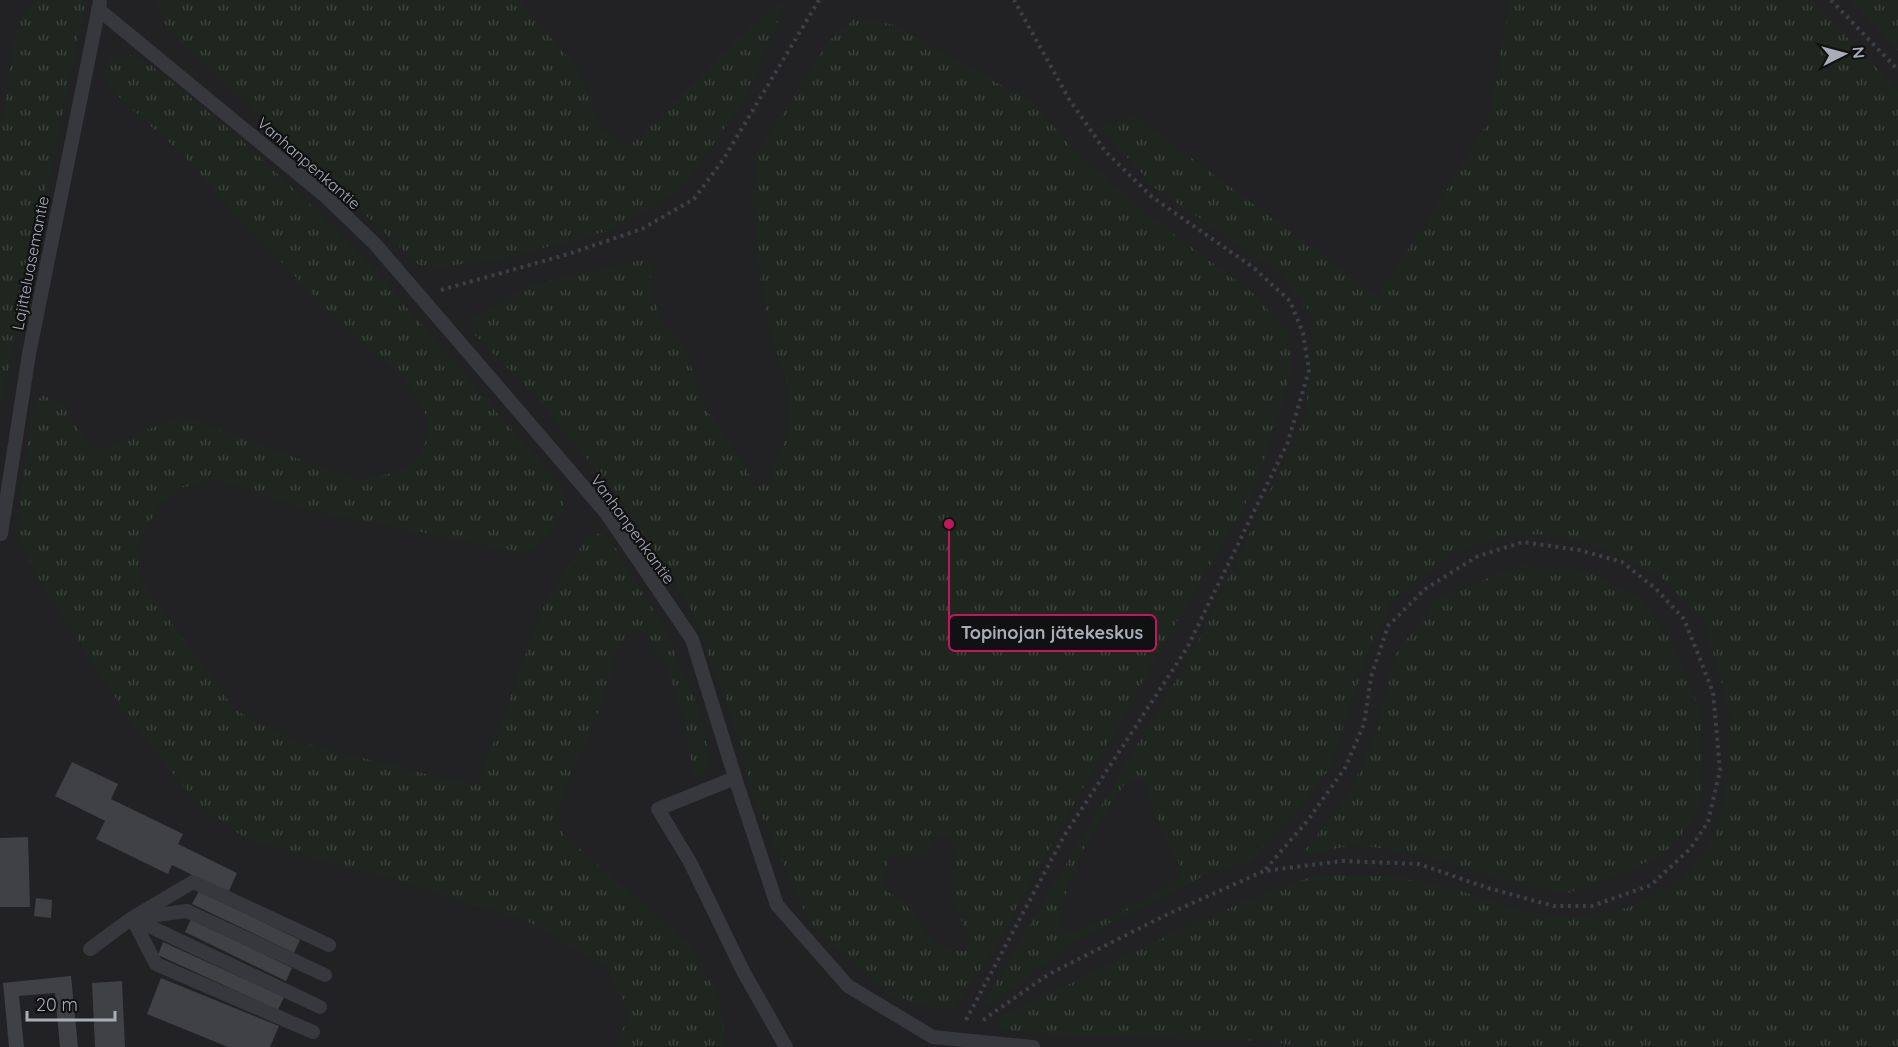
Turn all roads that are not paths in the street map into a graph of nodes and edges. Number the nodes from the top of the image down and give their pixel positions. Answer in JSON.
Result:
{"nodes":[{"id":1,"x":100,"y":5,"type":"edge"},
{"id":2,"x":5,"y":480,"type":"edge"},
{"id":3,"x":1,"y":534,"type":"edge"},
{"id":4,"x":735,"y":778,"type":"junction"},
{"id":5,"x":132,"y":918,"type":"junction"},
{"id":6,"x":329,"y":945,"type":"dead end"},
{"id":7,"x":90,"y":949,"type":"dead end"},
{"id":8,"x":325,"y":975,"type":"dead end"},
{"id":9,"x":320,"y":1007,"type":"dead end"},
{"id":10,"x":314,"y":1032,"type":"dead end"},
{"id":11,"x":929,"y":1042,"type":"edge"},
{"id":12,"x":786,"y":1047,"type":"edge"},
{"id":13,"x":1033,"y":1047,"type":"edge"}],
"edges":[{"from":1,"to":2,"type":"lane","name":"Lajitteluasemantie"},
{"from":1,"to":4,"type":"lane","name":"Vanhanpenkantie"},
{"from":2,"to":3,"type":"lane","name":"Lajitteluasemantie"},
{"from":4,"to":11,"type":"lane","name":"Vanhanpenkantie"},
{"from":4,"to":12,"type":"lane"},
{"from":5,"to":6,"type":"lane"},
{"from":5,"to":7,"type":"lane"},
{"from":5,"to":8,"type":"lane"},
{"from":5,"to":9,"type":"lane"},
{"from":5,"to":10,"type":"lane"},
{"from":11,"to":13,"type":"lane","name":"Vanhanpenkantie"}]}
